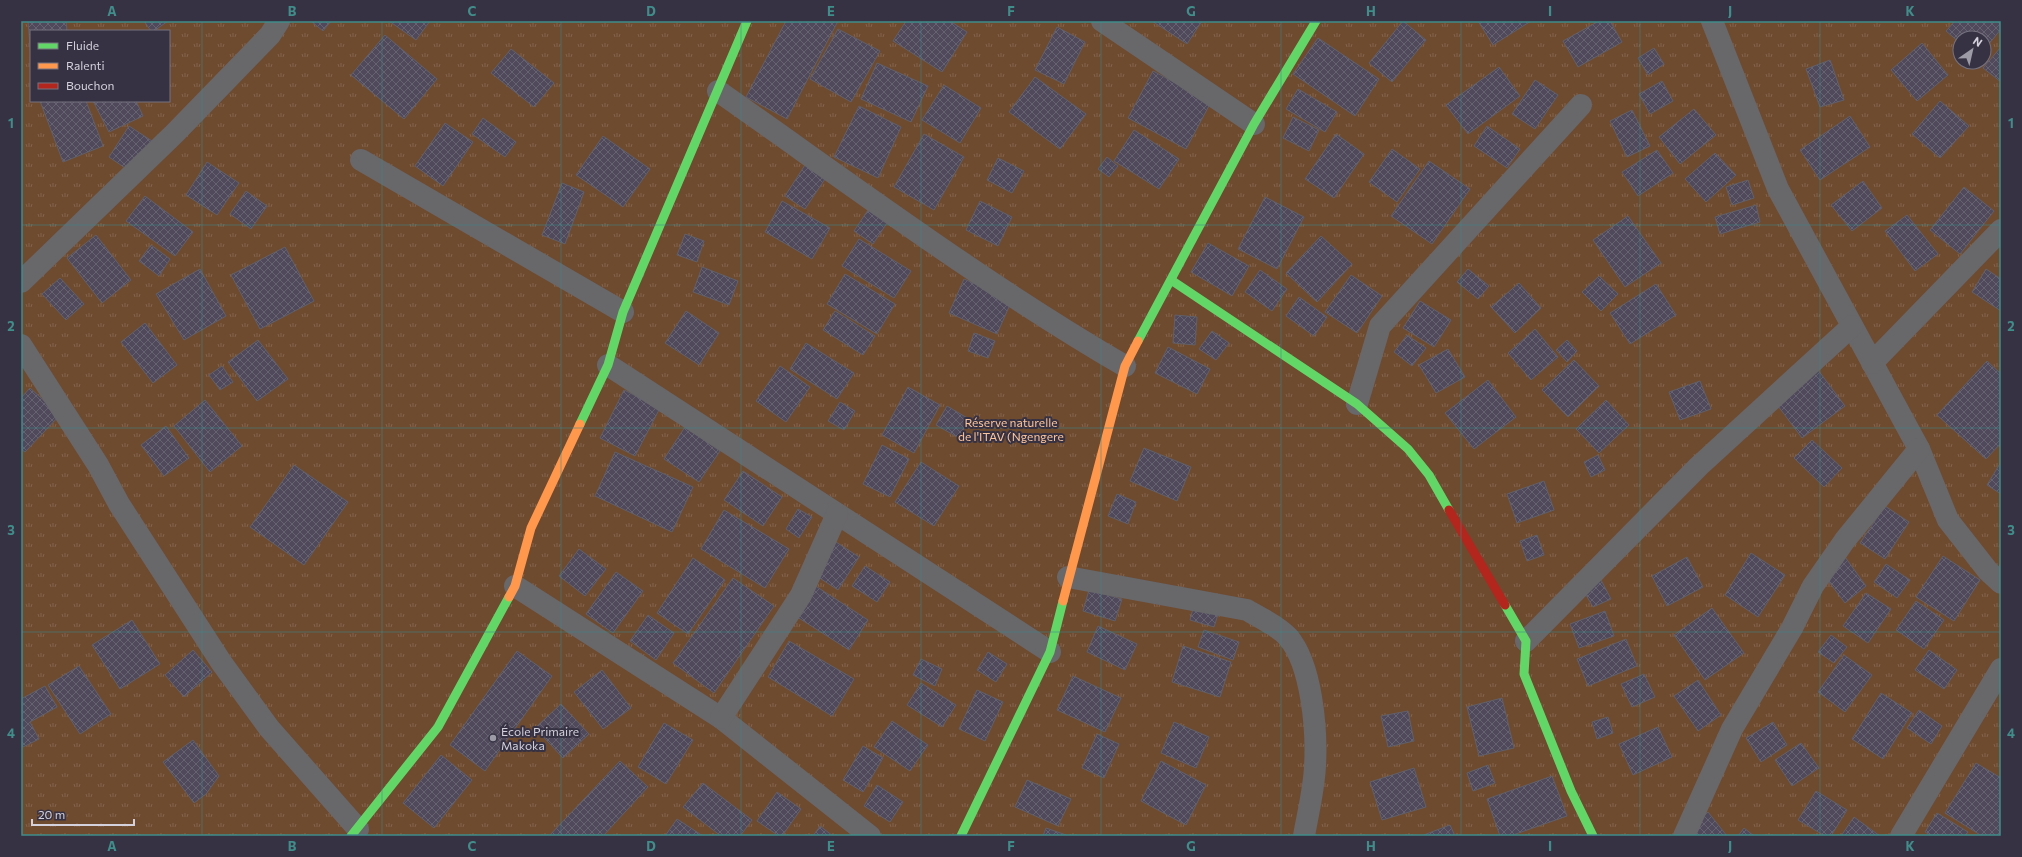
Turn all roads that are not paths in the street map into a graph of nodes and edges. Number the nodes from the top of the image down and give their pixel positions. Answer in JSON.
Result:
{"nodes":[{"id":1,"x":279,"y":21,"type":"edge"},
{"id":2,"x":747,"y":21,"type":"edge"},
{"id":3,"x":1102,"y":21,"type":"edge"},
{"id":4,"x":1316,"y":21,"type":"edge"},
{"id":5,"x":1712,"y":21,"type":"edge"},
{"id":6,"x":718,"y":91,"type":"junction"},
{"id":7,"x":1581,"y":105,"type":"dead end"},
{"id":8,"x":1254,"y":124,"type":"junction"},
{"id":9,"x":361,"y":160,"type":"dead end"},
{"id":10,"x":2001,"y":230,"type":"edge"},
{"id":11,"x":1171,"y":280,"type":"junction"},
{"id":12,"x":21,"y":282,"type":"edge"},
{"id":13,"x":623,"y":312,"type":"junction"},
{"id":14,"x":1852,"y":326,"type":"junction"},
{"id":15,"x":21,"y":345,"type":"edge"},
{"id":16,"x":1872,"y":363,"type":"junction"},
{"id":17,"x":608,"y":365,"type":"junction"},
{"id":18,"x":1125,"y":366,"type":"junction"},
{"id":19,"x":1357,"y":404,"type":"junction"},
{"id":20,"x":1919,"y":449,"type":"junction"},
{"id":21,"x":837,"y":514,"type":"junction"},
{"id":22,"x":1068,"y":577,"type":"junction"},
{"id":23,"x":2001,"y":582,"type":"edge"},
{"id":24,"x":515,"y":586,"type":"junction"},
{"id":25,"x":1526,"y":641,"type":"junction"},
{"id":26,"x":1050,"y":652,"type":"junction"},
{"id":27,"x":2001,"y":669,"type":"edge"},
{"id":28,"x":721,"y":718,"type":"junction"},
{"id":29,"x":355,"y":833,"type":"edge"},
{"id":30,"x":870,"y":836,"type":"edge"},
{"id":31,"x":961,"y":836,"type":"edge"},
{"id":32,"x":1304,"y":836,"type":"edge"},
{"id":33,"x":1593,"y":836,"type":"edge"},
{"id":34,"x":1684,"y":836,"type":"edge"},
{"id":35,"x":1901,"y":836,"type":"edge"}],
"edges":[{"from":1,"to":12,"type":"street"},
{"from":2,"to":6,"type":"street"},
{"from":3,"to":8,"type":"street"},
{"from":4,"to":8,"type":"street"},
{"from":5,"to":14,"type":"street"},
{"from":6,"to":13,"type":"street"},
{"from":6,"to":18,"type":"street"},
{"from":7,"to":19,"type":"street"},
{"from":8,"to":11,"type":"street"},
{"from":9,"to":13,"type":"street"},
{"from":10,"to":16,"type":"street"},
{"from":11,"to":18,"type":"street"},
{"from":11,"to":19,"type":"street"},
{"from":13,"to":17,"type":"street"},
{"from":14,"to":16,"type":"street"},
{"from":14,"to":25,"type":"street"},
{"from":15,"to":29,"type":"street"},
{"from":16,"to":20,"type":"street"},
{"from":17,"to":21,"type":"street"},
{"from":17,"to":24,"type":"street"},
{"from":18,"to":22,"type":"street"},
{"from":19,"to":25,"type":"street"},
{"from":20,"to":23,"type":"street"},
{"from":20,"to":34,"type":"street"},
{"from":21,"to":26,"type":"street"},
{"from":21,"to":28,"type":"street"},
{"from":22,"to":26,"type":"street"},
{"from":22,"to":32,"type":"street"},
{"from":24,"to":28,"type":"street"},
{"from":24,"to":29,"type":"street"},
{"from":25,"to":33,"type":"street"},
{"from":26,"to":31,"type":"street"},
{"from":27,"to":35,"type":"street"},
{"from":28,"to":30,"type":"street"}]}
